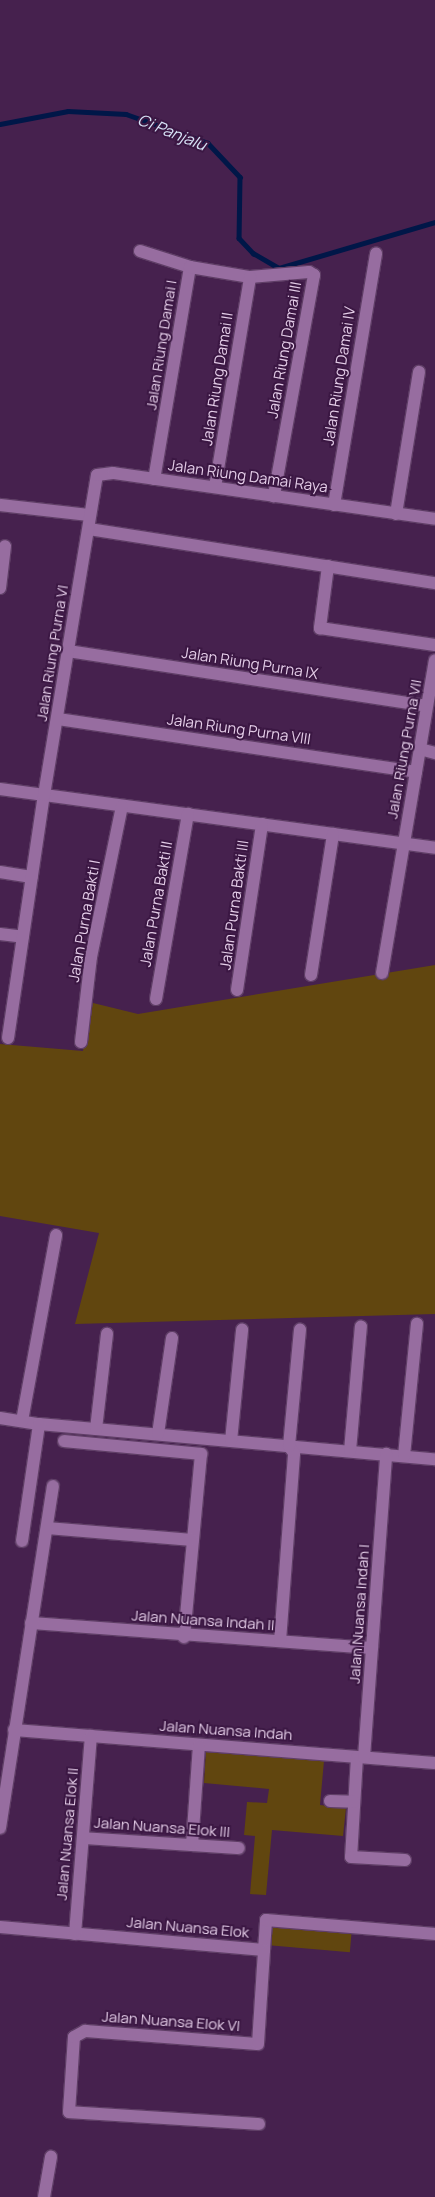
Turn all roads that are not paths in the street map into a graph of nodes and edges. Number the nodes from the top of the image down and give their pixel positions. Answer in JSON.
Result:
{"nodes":[{"id":1,"x":140,"y":251,"type":"dead end"},
{"id":2,"x":376,"y":253,"type":"dead end"},
{"id":3,"x":190,"y":267,"type":"junction"},
{"id":4,"x":250,"y":277,"type":"junction"},
{"id":5,"x":419,"y":372,"type":"dead end"},
{"id":6,"x":154,"y":479,"type":"junction"},
{"id":7,"x":215,"y":487,"type":"junction"},
{"id":8,"x":274,"y":496,"type":"junction"},
{"id":9,"x":0,"y":505,"type":"edge"},
{"id":10,"x":334,"y":505,"type":"junction"},
{"id":11,"x":396,"y":514,"type":"junction"},
{"id":12,"x":90,"y":515,"type":"junction"},
{"id":13,"x":435,"y":519,"type":"edge"},
{"id":14,"x":89,"y":529,"type":"junction"},
{"id":15,"x":6,"y":546,"type":"dead end"},
{"id":16,"x":328,"y":566,"type":"junction"},
{"id":17,"x":435,"y":583,"type":"edge"},
{"id":18,"x":0,"y":588,"type":"edge"},
{"id":19,"x":435,"y":645,"type":"edge"},
{"id":20,"x":68,"y":652,"type":"junction"},
{"id":21,"x":435,"y":660,"type":"edge"},
{"id":22,"x":427,"y":706,"type":"junction"},
{"id":23,"x":58,"y":719,"type":"junction"},
{"id":24,"x":426,"y":750,"type":"edge"},
{"id":25,"x":416,"y":772,"type":"junction"},
{"id":26,"x":0,"y":789,"type":"edge"},
{"id":27,"x":44,"y":795,"type":"junction"},
{"id":28,"x":122,"y":806,"type":"junction"},
{"id":29,"x":188,"y":814,"type":"junction"},
{"id":30,"x":262,"y":824,"type":"junction"},
{"id":31,"x":333,"y":834,"type":"junction"},
{"id":32,"x":404,"y":844,"type":"junction"},
{"id":33,"x":435,"y":848,"type":"edge"},
{"id":34,"x":0,"y":872,"type":"edge"},
{"id":35,"x":32,"y":877,"type":"junction"},
{"id":36,"x":0,"y":934,"type":"edge"},
{"id":37,"x":23,"y":937,"type":"junction"},
{"id":38,"x":382,"y":973,"type":"dead end"},
{"id":39,"x":311,"y":975,"type":"dead end"},
{"id":40,"x":238,"y":990,"type":"dead end"},
{"id":41,"x":156,"y":999,"type":"dead end"},
{"id":42,"x":6,"y":1007,"type":"edge"},
{"id":43,"x":8,"y":1038,"type":"dead end"},
{"id":44,"x":81,"y":1042,"type":"dead end"},
{"id":45,"x":56,"y":1235,"type":"dead end"},
{"id":46,"x":417,"y":1324,"type":"dead end"},
{"id":47,"x":361,"y":1326,"type":"dead end"},
{"id":48,"x":242,"y":1330,"type":"dead end"},
{"id":49,"x":300,"y":1330,"type":"dead end"},
{"id":50,"x":107,"y":1334,"type":"dead end"},
{"id":51,"x":172,"y":1338,"type":"dead end"},
{"id":52,"x":0,"y":1418,"type":"edge"},
{"id":53,"x":22,"y":1421,"type":"junction"},
{"id":54,"x":39,"y":1424,"type":"junction"},
{"id":55,"x":96,"y":1429,"type":"junction"},
{"id":56,"x":158,"y":1434,"type":"junction"},
{"id":57,"x":64,"y":1440,"type":"dead end"},
{"id":58,"x":231,"y":1441,"type":"junction"},
{"id":59,"x":292,"y":1449,"type":"junction"},
{"id":60,"x":350,"y":1451,"type":"junction"},
{"id":61,"x":386,"y":1454,"type":"junction"},
{"id":62,"x":404,"y":1456,"type":"junction"},
{"id":63,"x":435,"y":1459,"type":"edge"},
{"id":64,"x":53,"y":1486,"type":"dead end"},
{"id":65,"x":47,"y":1528,"type":"junction"},
{"id":66,"x":194,"y":1540,"type":"junction"},
{"id":67,"x":22,"y":1541,"type":"dead end"},
{"id":68,"x":31,"y":1624,"type":"junction"},
{"id":69,"x":184,"y":1637,"type":"junction"},
{"id":70,"x":280,"y":1641,"type":"junction"},
{"id":71,"x":372,"y":1648,"type":"junction"},
{"id":72,"x":14,"y":1730,"type":"junction"},
{"id":73,"x":91,"y":1736,"type":"junction"},
{"id":74,"x":199,"y":1745,"type":"junction"},
{"id":75,"x":361,"y":1757,"type":"junction"},
{"id":76,"x":435,"y":1763,"type":"edge"},
{"id":77,"x":330,"y":1800,"type":"dead end"},
{"id":78,"x":354,"y":1802,"type":"junction"},
{"id":79,"x":0,"y":1828,"type":"edge"},
{"id":80,"x":83,"y":1838,"type":"junction"},
{"id":81,"x":192,"y":1845,"type":"junction"},
{"id":82,"x":239,"y":1848,"type":"dead end"},
{"id":83,"x":405,"y":1860,"type":"dead end"},
{"id":84,"x":0,"y":1927,"type":"edge"},
{"id":85,"x":75,"y":1934,"type":"junction"},
{"id":86,"x":435,"y":1934,"type":"edge"},
{"id":87,"x":264,"y":1950,"type":"junction"},
{"id":88,"x":259,"y":2124,"type":"dead end"},
{"id":89,"x":51,"y":2157,"type":"dead end"},
{"id":90,"x":44,"y":2197,"type":"edge"}],
"edges":[{"from":1,"to":3,"type":"street","name":"Jalan Riung Damai I"},
{"from":2,"to":10,"type":"street","name":"Jalan Riung Damai IV"},
{"from":3,"to":4,"type":"street","name":"Jalan Riung Damai III"},
{"from":3,"to":6,"type":"street","name":"Jalan Riung Damai I"},
{"from":4,"to":7,"type":"street","name":"Jalan Riung Damai II"},
{"from":4,"to":8,"type":"street","name":"Jalan Riung Damai III"},
{"from":5,"to":11,"type":"street"},
{"from":6,"to":7,"type":"street","name":"Jalan Riung Damai Raya"},
{"from":6,"to":12,"type":"street","name":"Jalan Riung Damai Raya"},
{"from":7,"to":8,"type":"street","name":"Jalan Riung Damai Raya"},
{"from":8,"to":10,"type":"street","name":"Jalan Riung Damai Raya"},
{"from":9,"to":12,"type":"street"},
{"from":10,"to":11,"type":"street","name":"Jalan Riung Damai Raya"},
{"from":11,"to":13,"type":"street","name":"Jalan Riung Damai Raya"},
{"from":12,"to":14,"type":"street","name":"Jalan Riung Purna VI"},
{"from":14,"to":16,"type":"street"},
{"from":14,"to":20,"type":"street","name":"Jalan Riung Purna VI"},
{"from":15,"to":18,"type":"street"},
{"from":16,"to":17,"type":"street"},
{"from":16,"to":19,"type":"street"},
{"from":20,"to":22,"type":"street","name":"Jalan Riung Purna IX"},
{"from":20,"to":23,"type":"street","name":"Jalan Riung Purna VI"},
{"from":21,"to":22,"type":"street","name":"Jalan Riung Purna VII"},
{"from":22,"to":24,"type":"street","name":"Jalan Riung Purna VII"},
{"from":23,"to":25,"type":"street","name":"Jalan Riung Purna VIII"},
{"from":23,"to":27,"type":"street","name":"Jalan Riung Purna VI"},
{"from":24,"to":25,"type":"street","name":"Jalan Riung Purna VII"},
{"from":25,"to":32,"type":"street","name":"Jalan Riung Purna VII"},
{"from":26,"to":27,"type":"street"},
{"from":27,"to":28,"type":"street"},
{"from":27,"to":35,"type":"street","name":"Jalan Riung Purna VI"},
{"from":28,"to":29,"type":"street"},
{"from":28,"to":44,"type":"street","name":"Jalan Purna Bakti I"},
{"from":29,"to":30,"type":"street"},
{"from":29,"to":41,"type":"street","name":"Jalan Purna Bakti II"},
{"from":30,"to":31,"type":"street"},
{"from":30,"to":40,"type":"street","name":"Jalan Purna Bakti III"},
{"from":31,"to":32,"type":"street"},
{"from":31,"to":39,"type":"street"},
{"from":32,"to":33,"type":"street"},
{"from":32,"to":38,"type":"street","name":"Jalan Riung Purna VII"},
{"from":34,"to":35,"type":"street"},
{"from":35,"to":37,"type":"street","name":"Jalan Riung Purna VI"},
{"from":36,"to":37,"type":"street"},
{"from":37,"to":42,"type":"street","name":"Jalan Riung Purna VI"},
{"from":42,"to":43,"type":"street","name":"Jalan Riung Purna VI"},
{"from":45,"to":53,"type":"street"},
{"from":46,"to":62,"type":"street"},
{"from":47,"to":60,"type":"street"},
{"from":48,"to":58,"type":"street"},
{"from":49,"to":59,"type":"street"},
{"from":50,"to":55,"type":"street"},
{"from":51,"to":56,"type":"street"},
{"from":52,"to":53,"type":"street"},
{"from":53,"to":54,"type":"street"},
{"from":54,"to":55,"type":"street"},
{"from":54,"to":67,"type":"street"},
{"from":55,"to":56,"type":"street"},
{"from":56,"to":58,"type":"street"},
{"from":57,"to":66,"type":"street"},
{"from":58,"to":59,"type":"street"},
{"from":59,"to":60,"type":"street"},
{"from":59,"to":70,"type":"street"},
{"from":60,"to":61,"type":"street"},
{"from":61,"to":62,"type":"street"},
{"from":61,"to":71,"type":"street","name":"Jalan Nuansa Indah I"},
{"from":62,"to":63,"type":"street"},
{"from":64,"to":65,"type":"street"},
{"from":65,"to":66,"type":"street"},
{"from":65,"to":68,"type":"street"},
{"from":66,"to":69,"type":"street"},
{"from":68,"to":69,"type":"street","name":"Jalan Nuansa Indah II"},
{"from":68,"to":72,"type":"street"},
{"from":69,"to":70,"type":"street","name":"Jalan Nuansa Indah II"},
{"from":70,"to":71,"type":"street","name":"Jalan Nuansa Indah II"},
{"from":71,"to":75,"type":"street","name":"Jalan Nuansa Indah I"},
{"from":72,"to":73,"type":"street","name":"Jalan Nuansa Indah"},
{"from":72,"to":79,"type":"street"},
{"from":73,"to":74,"type":"street","name":"Jalan Nuansa Indah"},
{"from":73,"to":80,"type":"street","name":"Jalan Nuansa Elok II"},
{"from":74,"to":75,"type":"street","name":"Jalan Nuansa Indah"},
{"from":74,"to":81,"type":"street"},
{"from":75,"to":76,"type":"street","name":"Jalan Nuansa Indah"},
{"from":75,"to":78,"type":"street","name":"Jalan Nuansa Indah I"},
{"from":77,"to":78,"type":"street"},
{"from":78,"to":83,"type":"street","name":"Jalan Nuansa Indah I"},
{"from":80,"to":81,"type":"street","name":"Jalan Nuansa Elok III"},
{"from":80,"to":85,"type":"street","name":"Jalan Nuansa Elok II"},
{"from":81,"to":82,"type":"street","name":"Jalan Nuansa Elok III"},
{"from":84,"to":85,"type":"street","name":"Jalan Nuansa Elok"},
{"from":85,"to":87,"type":"street","name":"Jalan Nuansa Elok"},
{"from":86,"to":87,"type":"street","name":"Jalan Nuansa Elok"},
{"from":87,"to":88,"type":"street","name":"Jalan Nuansa Elok VI"},
{"from":89,"to":90,"type":"street"}]}
